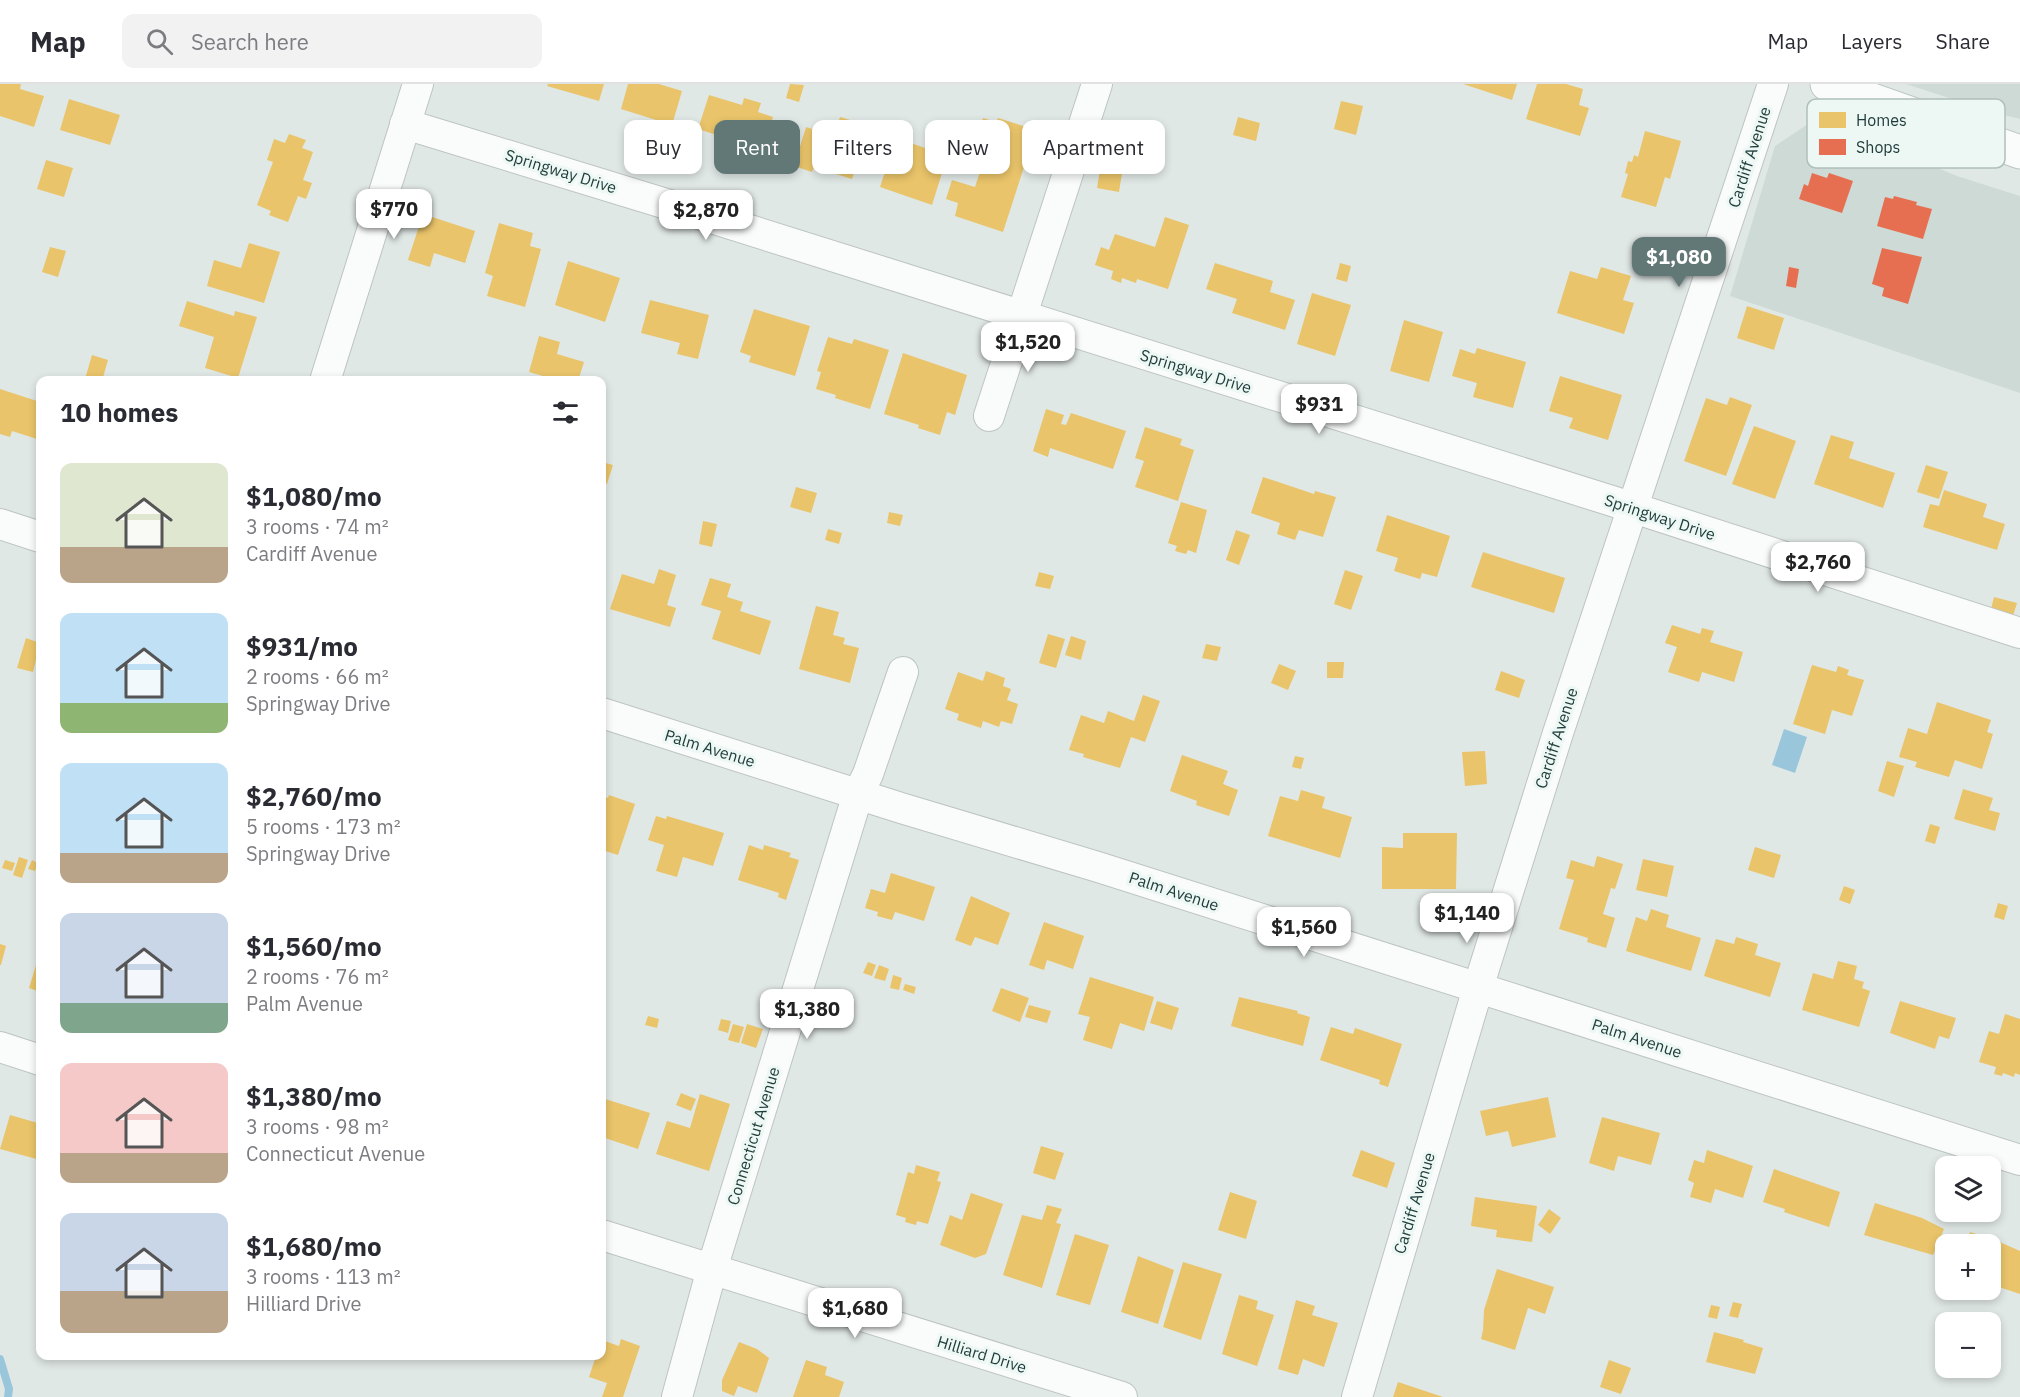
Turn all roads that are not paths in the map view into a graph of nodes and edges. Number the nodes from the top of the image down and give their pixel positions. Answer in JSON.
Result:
{"nodes":[{"id":1,"x":418,"y":84,"type":"edge"},
{"id":2,"x":1097,"y":84,"type":"edge"},
{"id":3,"x":1773,"y":84,"type":"edge"},
{"id":4,"x":1827,"y":84,"type":"edge"},
{"id":5,"x":1870,"y":99,"type":"edge"},
{"id":6,"x":405,"y":124,"type":"junction"},
{"id":7,"x":2005,"y":147,"type":"edge"},
{"id":8,"x":2020,"y":152,"type":"edge"},
{"id":9,"x":1021,"y":316,"type":"junction"},
{"id":10,"x":327,"y":376,"type":"edge"},
{"id":11,"x":989,"y":416,"type":"dead end"},
{"id":12,"x":1631,"y":507,"type":"junction"},
{"id":13,"x":0,"y":524,"type":"edge"},
{"id":14,"x":36,"y":536,"type":"edge"},
{"id":15,"x":2020,"y":633,"type":"edge"},
{"id":16,"x":903,"y":672,"type":"dead end"},
{"id":17,"x":606,"y":714,"type":"edge"},
{"id":18,"x":858,"y":794,"type":"junction"},
{"id":19,"x":1479,"y":988,"type":"junction"},
{"id":20,"x":0,"y":1047,"type":"edge"},
{"id":21,"x":36,"y":1059,"type":"edge"},
{"id":22,"x":2020,"y":1160,"type":"edge"},
{"id":23,"x":606,"y":1236,"type":"edge"},
{"id":24,"x":712,"y":1269,"type":"junction"},
{"id":25,"x":1072,"y":1390,"type":"edge"},
{"id":26,"x":676,"y":1397,"type":"edge"},
{"id":27,"x":1122,"y":1397,"type":"edge"},
{"id":28,"x":1357,"y":1397,"type":"edge"}],
"edges":[{"from":1,"to":6,"type":"street"},
{"from":2,"to":9,"type":"street"},
{"from":3,"to":12,"type":"street","name":"Cardiff Avenue"},
{"from":4,"to":5,"type":"street"},
{"from":6,"to":9,"type":"street","name":"Springway Drive"},
{"from":6,"to":10,"type":"street"},
{"from":7,"to":8,"type":"street"},
{"from":9,"to":11,"type":"street"},
{"from":9,"to":12,"type":"street","name":"Springway Drive"},
{"from":12,"to":15,"type":"street","name":"Springway Drive"},
{"from":12,"to":19,"type":"street","name":"Cardiff Avenue"},
{"from":13,"to":14,"type":"street"},
{"from":16,"to":18,"type":"street","name":"Connecticut Avenue"},
{"from":17,"to":18,"type":"street","name":"Palm Avenue"},
{"from":18,"to":19,"type":"street","name":"Palm Avenue"},
{"from":18,"to":24,"type":"street","name":"Connecticut Avenue"},
{"from":19,"to":22,"type":"street","name":"Palm Avenue"},
{"from":19,"to":28,"type":"street","name":"Cardiff Avenue"},
{"from":20,"to":21,"type":"street"},
{"from":23,"to":24,"type":"street","name":"Hilliard Drive"},
{"from":24,"to":25,"type":"street","name":"Hilliard Drive"},
{"from":24,"to":26,"type":"street","name":"Connecticut Avenue"},
{"from":25,"to":27,"type":"street","name":"Hilliard Drive"}]}
